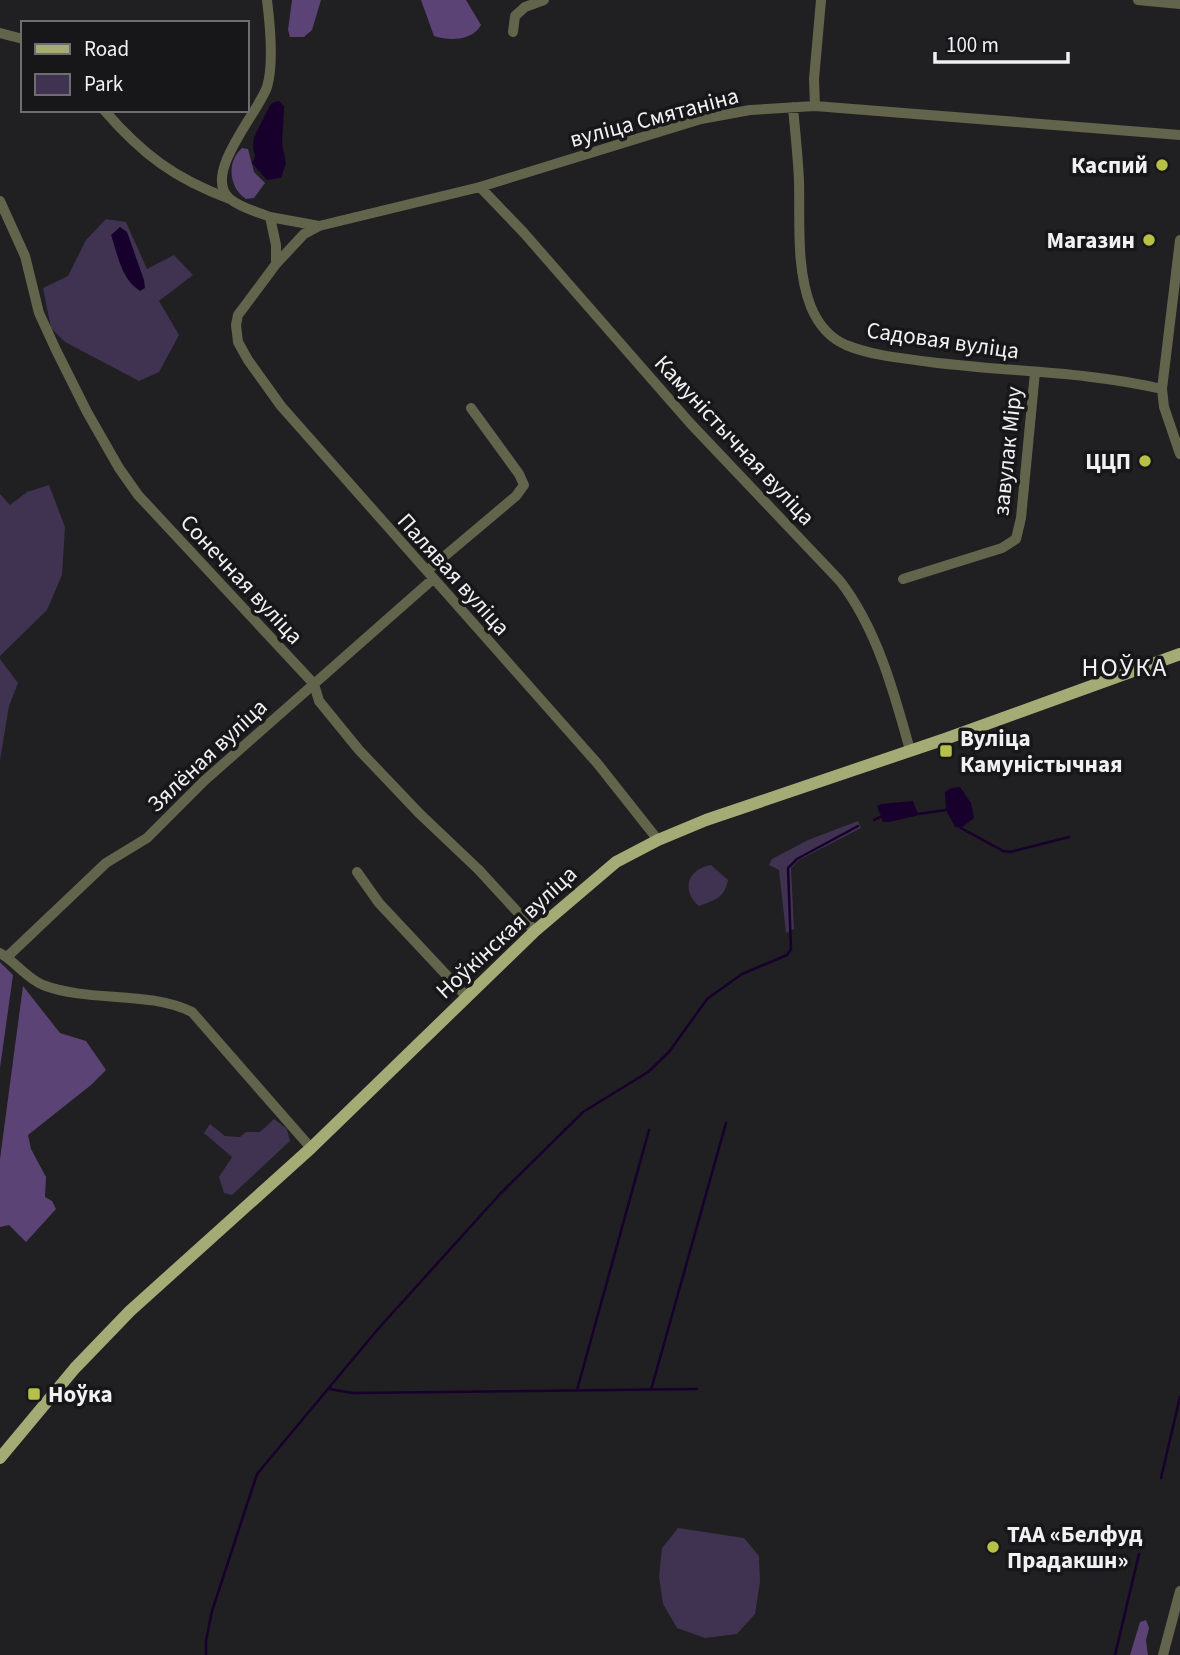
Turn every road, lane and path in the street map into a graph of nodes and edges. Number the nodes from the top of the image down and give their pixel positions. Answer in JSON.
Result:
{"nodes":[{"id":1,"x":267,"y":0,"type":"edge"},
{"id":2,"x":544,"y":0,"type":"edge"},
{"id":3,"x":821,"y":0,"type":"edge"},
{"id":4,"x":1138,"y":0,"type":"edge"},
{"id":5,"x":1180,"y":4,"type":"edge"},
{"id":6,"x":513,"y":32,"type":"dead end"},
{"id":7,"x":0,"y":33,"type":"edge"},
{"id":8,"x":21,"y":38,"type":"edge"},
{"id":9,"x":816,"y":106,"type":"junction"},
{"id":10,"x":793,"y":107,"type":"junction"},
{"id":11,"x":106,"y":112,"type":"edge"},
{"id":12,"x":1180,"y":135,"type":"edge"},
{"id":13,"x":480,"y":187,"type":"junction"},
{"id":14,"x":230,"y":199,"type":"junction"},
{"id":15,"x":0,"y":201,"type":"edge"},
{"id":16,"x":270,"y":218,"type":"junction"},
{"id":17,"x":319,"y":226,"type":"junction"},
{"id":18,"x":1180,"y":240,"type":"edge"},
{"id":19,"x":276,"y":264,"type":"junction"},
{"id":20,"x":236,"y":325,"type":"joint"},
{"id":21,"x":1035,"y":372,"type":"junction"},
{"id":22,"x":1162,"y":389,"type":"junction"},
{"id":23,"x":471,"y":408,"type":"dead end"},
{"id":24,"x":1180,"y":454,"type":"edge"},
{"id":25,"x":430,"y":575,"type":"junction"},
{"id":26,"x":903,"y":579,"type":"dead end"},
{"id":27,"x":1180,"y":654,"type":"edge"},
{"id":28,"x":314,"y":684,"type":"junction"},
{"id":29,"x":910,"y":750,"type":"junction"},
{"id":30,"x":658,"y":840,"type":"junction"},
{"id":31,"x":357,"y":872,"type":"dead end"},
{"id":32,"x":535,"y":931,"type":"junction"},
{"id":33,"x":4,"y":955,"type":"edge"},
{"id":34,"x":467,"y":997,"type":"junction"},
{"id":35,"x":311,"y":1148,"type":"junction"},
{"id":36,"x":0,"y":1458,"type":"edge"},
{"id":37,"x":1180,"y":1591,"type":"edge"},
{"id":38,"x":1163,"y":1655,"type":"edge"}],
"edges":[{"from":1,"to":14,"type":"street"},
{"from":2,"to":6,"type":"street"},
{"from":3,"to":9,"type":"street"},
{"from":4,"to":5,"type":"street"},
{"from":7,"to":8,"type":"street"},
{"from":9,"to":10,"type":"street","name":"вуліца Смятаніна"},
{"from":9,"to":12,"type":"street","name":"вуліца Смятаніна"},
{"from":10,"to":13,"type":"street","name":"вуліца Смятаніна"},
{"from":10,"to":21,"type":"street","name":"Садовая вуліца"},
{"from":11,"to":14,"type":"street"},
{"from":13,"to":17,"type":"street","name":"вуліца Смятаніна"},
{"from":13,"to":29,"type":"street","name":"Камуністычная вуліца"},
{"from":14,"to":16,"type":"street"},
{"from":15,"to":28,"type":"street","name":"Сонечная вуліца"},
{"from":16,"to":17,"type":"street"},
{"from":16,"to":19,"type":"street"},
{"from":17,"to":19,"type":"street","name":"вуліца Смятаніна"},
{"from":18,"to":22,"type":"street"},
{"from":19,"to":20,"type":"street","name":"вуліца Смятаніна"},
{"from":20,"to":25,"type":"street","name":"Палявая вуліца"},
{"from":21,"to":22,"type":"street","name":"Садовая вуліца"},
{"from":21,"to":26,"type":"street","name":"завулак Міру"},
{"from":22,"to":24,"type":"street"},
{"from":23,"to":25,"type":"street","name":"Зялёная вуліца"},
{"from":25,"to":28,"type":"street","name":"Зялёная вуліца"},
{"from":25,"to":30,"type":"street","name":"Палявая вуліца"},
{"from":27,"to":29,"type":"main road","name":"Ноўкінская вуліца"},
{"from":28,"to":32,"type":"street","name":"Сонечная вуліца"},
{"from":28,"to":33,"type":"street","name":"Зялёная вуліца"},
{"from":29,"to":30,"type":"main road","name":"Ноўкінская вуліца"},
{"from":30,"to":32,"type":"main road","name":"Ноўкінская вуліца"},
{"from":31,"to":34,"type":"street"},
{"from":32,"to":34,"type":"main road","name":"Ноўкінская вуліца"},
{"from":33,"to":35,"type":"street"},
{"from":34,"to":35,"type":"main road","name":"Ноўкінская вуліца"},
{"from":35,"to":36,"type":"main road","name":"Ноўкінская вуліца"},
{"from":37,"to":38,"type":"street"}]}
